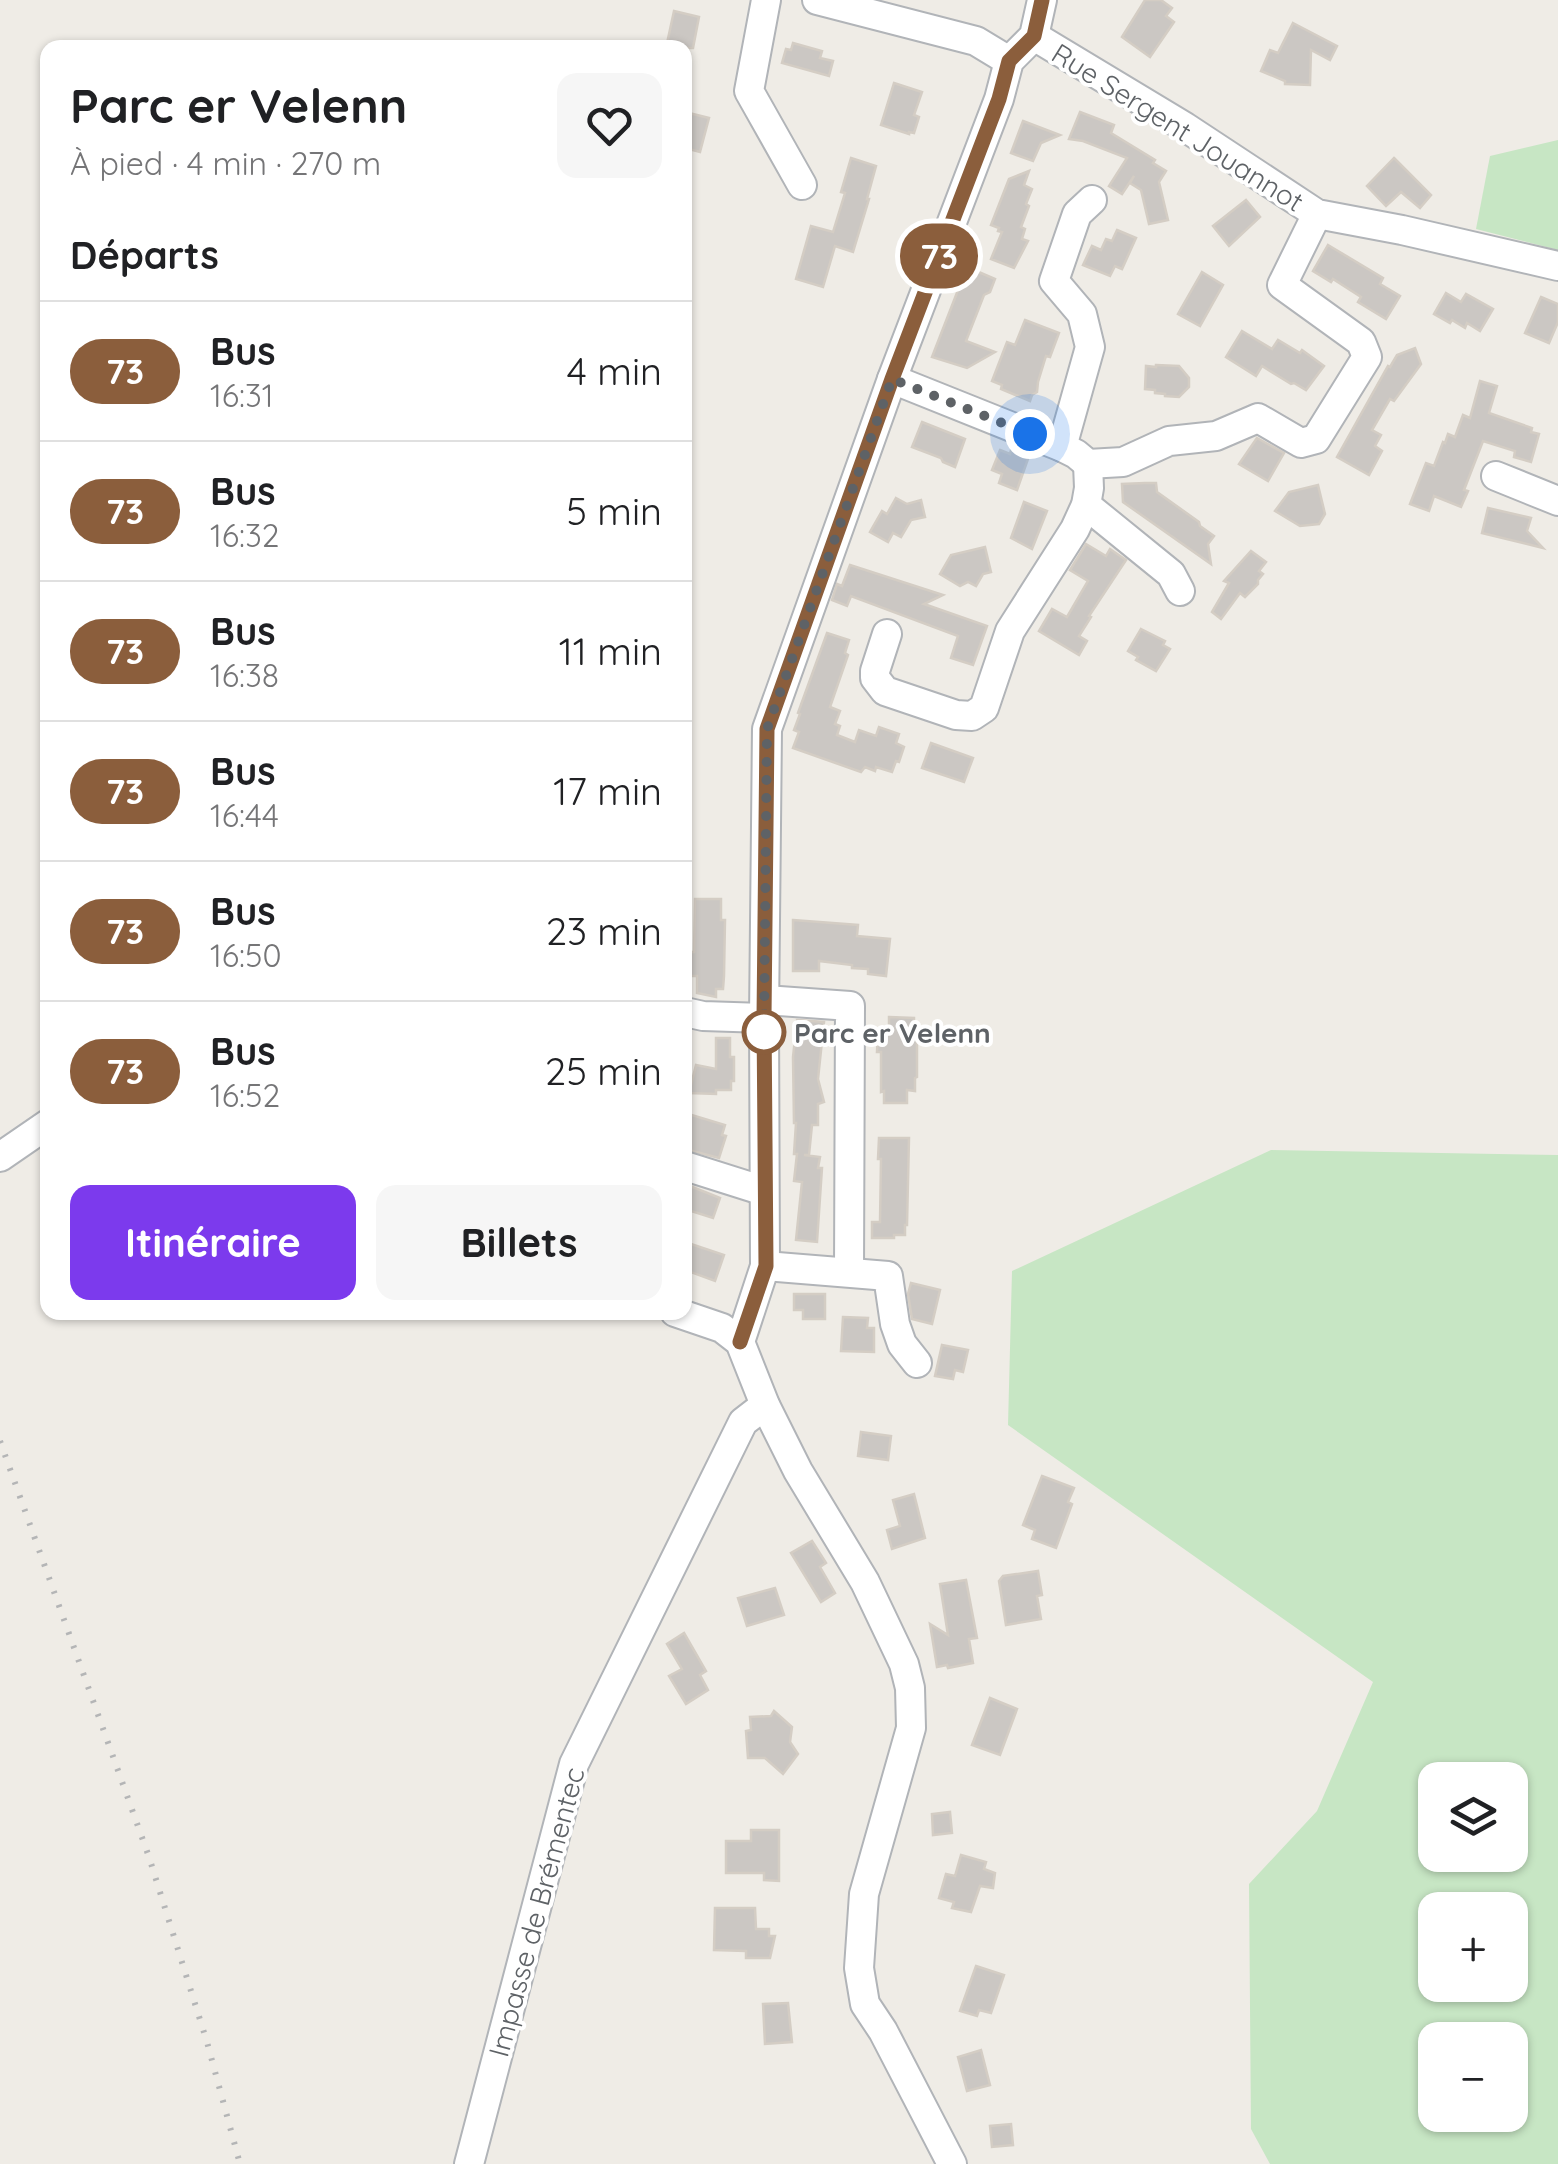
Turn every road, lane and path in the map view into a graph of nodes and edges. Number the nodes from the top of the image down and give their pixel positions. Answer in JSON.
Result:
{"nodes":[{"id":1,"x":766,"y":0,"type":"edge"},
{"id":2,"x":817,"y":0,"type":"edge"},
{"id":3,"x":1042,"y":0,"type":"edge"},
{"id":4,"x":1034,"y":36,"type":"junction"},
{"id":5,"x":1009,"y":61,"type":"junction"},
{"id":6,"x":802,"y":185,"type":"dead end"},
{"id":7,"x":1092,"y":200,"type":"dead end"},
{"id":8,"x":1317,"y":214,"type":"junction"},
{"id":9,"x":1558,"y":266,"type":"edge"},
{"id":10,"x":892,"y":379,"type":"junction"},
{"id":11,"x":1062,"y":447,"type":"junction"},
{"id":12,"x":1088,"y":464,"type":"junction"},
{"id":13,"x":1496,"y":476,"type":"dead end"},
{"id":14,"x":1558,"y":501,"type":"edge"},
{"id":15,"x":1086,"y":505,"type":"junction"},
{"id":16,"x":1180,"y":590,"type":"dead end"},
{"id":17,"x":886,"y":634,"type":"dead end"},
{"id":18,"x":764,"y":1009,"type":"junction"},
{"id":19,"x":692,"y":1014,"type":"edge"},
{"id":20,"x":40,"y":1130,"type":"edge"},
{"id":21,"x":0,"y":1157,"type":"edge"},
{"id":22,"x":692,"y":1168,"type":"edge"},
{"id":23,"x":764,"y":1192,"type":"junction"},
{"id":24,"x":766,"y":1266,"type":"junction"},
{"id":25,"x":849,"y":1272,"type":"junction"},
{"id":26,"x":692,"y":1318,"type":"edge"},
{"id":27,"x":740,"y":1342,"type":"junction"},
{"id":28,"x":917,"y":1363,"type":"dead end"},
{"id":29,"x":765,"y":1406,"type":"junction"},
{"id":30,"x":469,"y":2164,"type":"edge"},
{"id":31,"x":952,"y":2164,"type":"edge"}],
"edges":[{"from":1,"to":6,"type":"street"},
{"from":2,"to":5,"type":"street"},
{"from":3,"to":4,"type":"street"},
{"from":4,"to":5,"type":"street"},
{"from":4,"to":8,"type":"street","name":"Rue Sergent Jouannot"},
{"from":5,"to":10,"type":"street"},
{"from":7,"to":11,"type":"street"},
{"from":8,"to":9,"type":"street","name":"Rue Sergent Jouannot"},
{"from":8,"to":12,"type":"street"},
{"from":10,"to":11,"type":"street"},
{"from":10,"to":18,"type":"street"},
{"from":11,"to":12,"type":"street"},
{"from":12,"to":15,"type":"street"},
{"from":13,"to":14,"type":"street"},
{"from":15,"to":16,"type":"street"},
{"from":15,"to":17,"type":"street"},
{"from":18,"to":19,"type":"street"},
{"from":18,"to":23,"type":"street"},
{"from":18,"to":25,"type":"street"},
{"from":20,"to":21,"type":"street"},
{"from":22,"to":23,"type":"street"},
{"from":23,"to":24,"type":"street"},
{"from":24,"to":25,"type":"street"},
{"from":24,"to":27,"type":"street"},
{"from":25,"to":28,"type":"street"},
{"from":26,"to":27,"type":"street"},
{"from":27,"to":29,"type":"street"},
{"from":29,"to":30,"type":"street","name":"Impasse de Brémentec"},
{"from":29,"to":31,"type":"street"}]}
